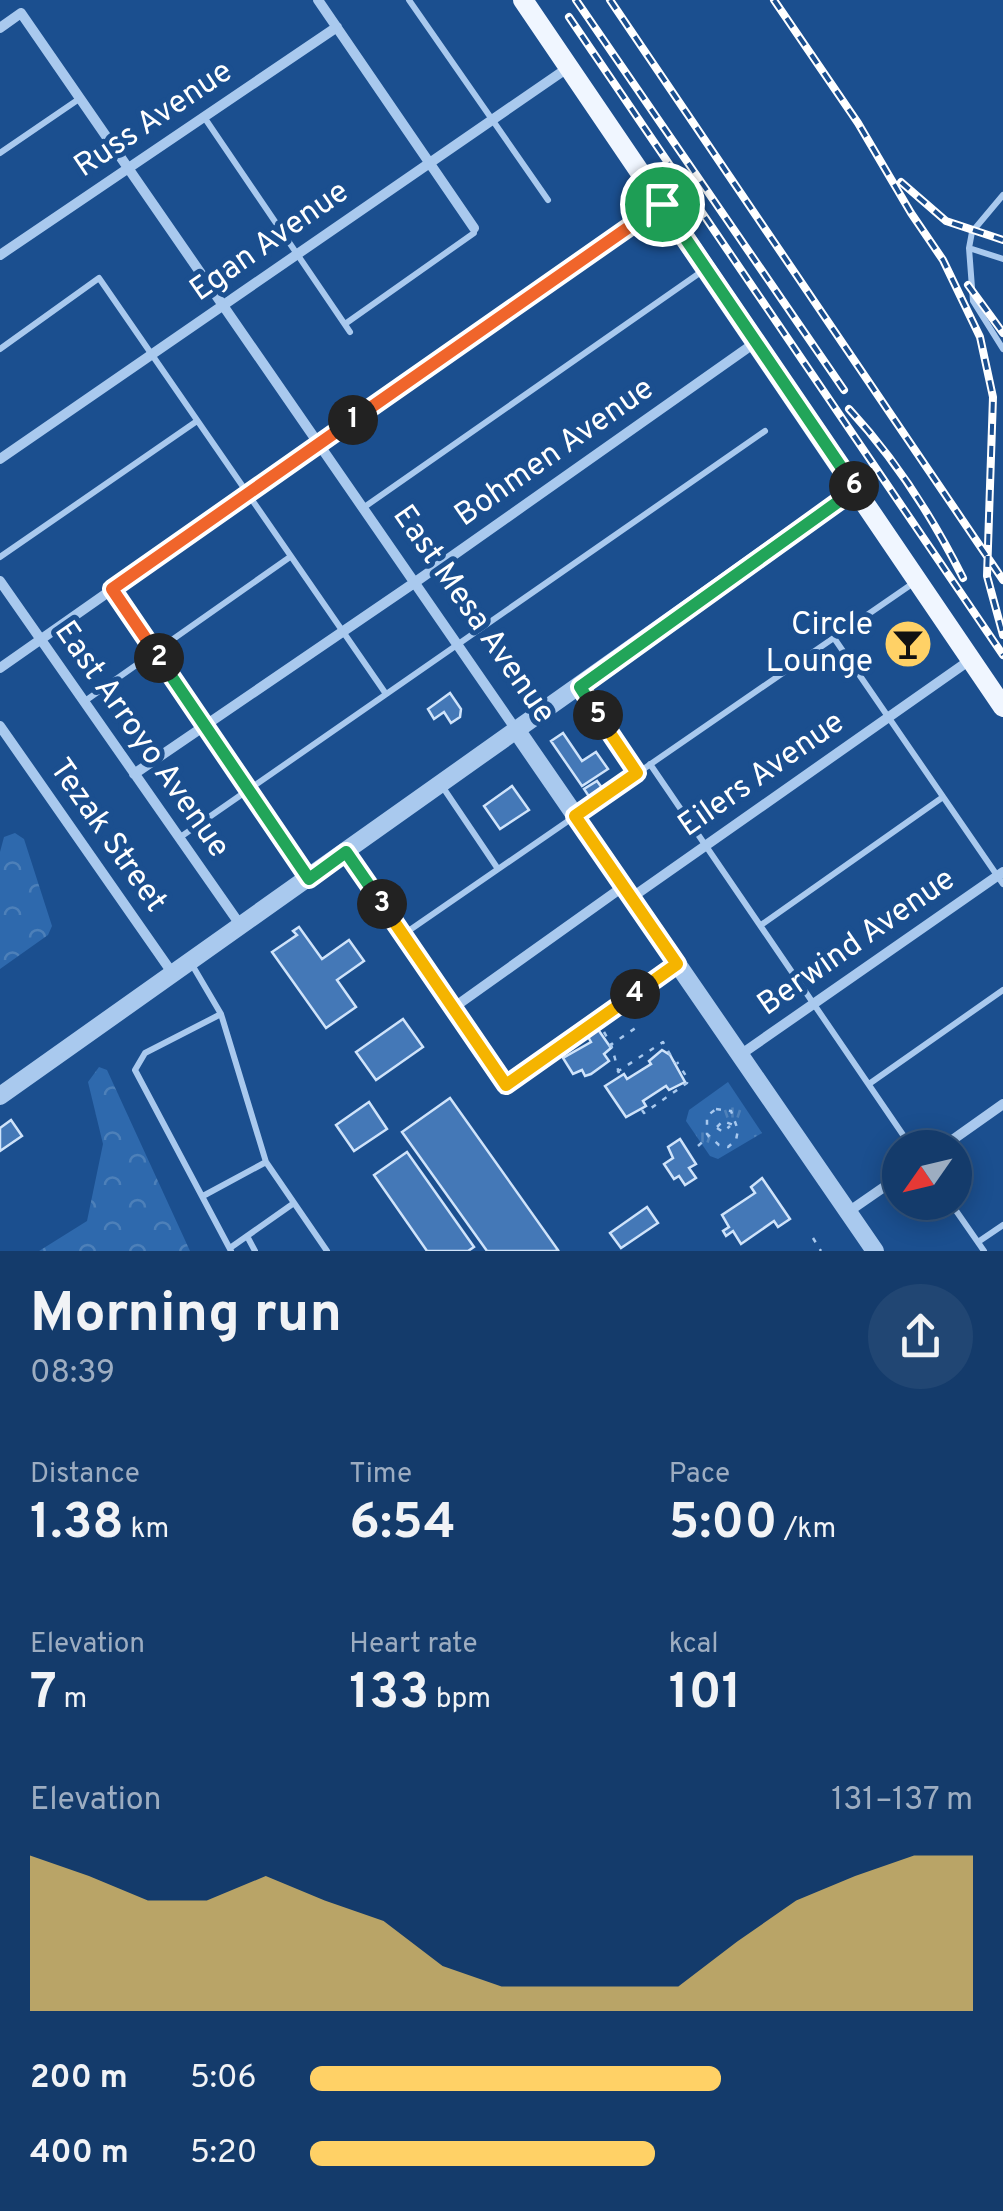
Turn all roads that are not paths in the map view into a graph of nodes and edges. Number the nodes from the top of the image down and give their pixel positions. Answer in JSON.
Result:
{"nodes":[{"id":1,"x":318,"y":0,"type":"edge"},
{"id":2,"x":409,"y":0,"type":"edge"},
{"id":3,"x":523,"y":0,"type":"edge"},
{"id":4,"x":336,"y":27,"type":"junction"},
{"id":5,"x":0,"y":28,"type":"edge"},
{"id":6,"x":569,"y":66,"type":"junction"},
{"id":7,"x":80,"y":98,"type":"junction"},
{"id":8,"x":204,"y":117,"type":"junction"},
{"id":9,"x":492,"y":120,"type":"junction"},
{"id":10,"x":0,"y":153,"type":"edge"},
{"id":11,"x":429,"y":163,"type":"junction"},
{"id":12,"x":128,"y":168,"type":"junction"},
{"id":13,"x":1003,"y":194,"type":"edge"},
{"id":14,"x":548,"y":200,"type":"dead end"},
{"id":15,"x":662,"y":204,"type":"junction"},
{"id":16,"x":474,"y":228,"type":"joint"},
{"id":17,"x":968,"y":248,"type":"junction"},
{"id":18,"x":298,"y":254,"type":"junction"},
{"id":19,"x":0,"y":255,"type":"edge"},
{"id":20,"x":1003,"y":259,"type":"edge"},
{"id":21,"x":706,"y":269,"type":"junction"},
{"id":22,"x":223,"y":305,"type":"junction"},
{"id":23,"x":345,"y":324,"type":"junction"},
{"id":24,"x":350,"y":332,"type":"dead end"},
{"id":25,"x":756,"y":342,"type":"junction"},
{"id":26,"x":0,"y":348,"type":"edge"},
{"id":27,"x":1003,"y":349,"type":"edge"},
{"id":28,"x":152,"y":354,"type":"junction"},
{"id":29,"x":197,"y":421,"type":"junction"},
{"id":30,"x":764,"y":431,"type":"dead end"},
{"id":31,"x":318,"y":444,"type":"junction"},
{"id":32,"x":0,"y":459,"type":"edge"},
{"id":33,"x":856,"y":489,"type":"junction"},
{"id":34,"x":247,"y":494,"type":"junction"},
{"id":35,"x":362,"y":508,"type":"junction"},
{"id":36,"x":0,"y":556,"type":"edge"},
{"id":37,"x":290,"y":557,"type":"junction"},
{"id":38,"x":918,"y":580,"type":"junction"},
{"id":39,"x":0,"y":581,"type":"edge"},
{"id":40,"x":414,"y":583,"type":"junction"},
{"id":41,"x":112,"y":589,"type":"junction"},
{"id":42,"x":342,"y":633,"type":"junction"},
{"id":43,"x":834,"y":638,"type":"junction"},
{"id":44,"x":40,"y":640,"type":"junction"},
{"id":45,"x":457,"y":644,"type":"junction"},
{"id":46,"x":154,"y":652,"type":"junction"},
{"id":47,"x":971,"y":660,"type":"junction"},
{"id":48,"x":0,"y":668,"type":"edge"},
{"id":49,"x":580,"y":687,"type":"junction"},
{"id":50,"x":386,"y":694,"type":"junction"},
{"id":51,"x":84,"y":702,"type":"junction"},
{"id":52,"x":1003,"y":707,"type":"edge"},
{"id":53,"x":888,"y":718,"type":"junction"},
{"id":54,"x":0,"y":726,"type":"edge"},
{"id":55,"x":205,"y":726,"type":"junction"},
{"id":56,"x":517,"y":732,"type":"junction"},
{"id":57,"x":650,"y":764,"type":"junction"},
{"id":58,"x":637,"y":773,"type":"junction"},
{"id":59,"x":134,"y":774,"type":"junction"},
{"id":60,"x":441,"y":785,"type":"junction"},
{"id":61,"x":248,"y":789,"type":"junction"},
{"id":62,"x":943,"y":796,"type":"junction"},
{"id":63,"x":575,"y":816,"type":"junction"},
{"id":64,"x":179,"y":838,"type":"junction"},
{"id":65,"x":707,"y":844,"type":"junction"},
{"id":66,"x":346,"y":852,"type":"junction"},
{"id":67,"x":498,"y":869,"type":"junction"},
{"id":68,"x":1001,"y":877,"type":"edge"},
{"id":69,"x":309,"y":879,"type":"junction"},
{"id":70,"x":627,"y":892,"type":"junction"},
{"id":71,"x":761,"y":925,"type":"junction"},
{"id":72,"x":242,"y":926,"type":"junction"},
{"id":73,"x":403,"y":934,"type":"junction"},
{"id":74,"x":190,"y":962,"type":"junction"},
{"id":75,"x":677,"y":964,"type":"junction"},
{"id":76,"x":173,"y":974,"type":"junction"},
{"id":77,"x":1003,"y":990,"type":"edge"},
{"id":78,"x":814,"y":1003,"type":"junction"},
{"id":79,"x":453,"y":1008,"type":"junction"},
{"id":80,"x":221,"y":1014,"type":"junction"},
{"id":81,"x":740,"y":1055,"type":"junction"},
{"id":82,"x":869,"y":1084,"type":"junction"},
{"id":83,"x":506,"y":1085,"type":"joint"},
{"id":84,"x":0,"y":1096,"type":"edge"},
{"id":85,"x":1003,"y":1104,"type":"edge"},
{"id":86,"x":900,"y":1130,"type":"edge"},
{"id":87,"x":966,"y":1130,"type":"edge"},
{"id":88,"x":266,"y":1162,"type":"junction"},
{"id":89,"x":882,"y":1188,"type":"edge"},
{"id":90,"x":203,"y":1196,"type":"junction"},
{"id":91,"x":294,"y":1203,"type":"junction"},
{"id":92,"x":848,"y":1212,"type":"junction"},
{"id":93,"x":963,"y":1220,"type":"edge"},
{"id":94,"x":1003,"y":1224,"type":"edge"},
{"id":95,"x":247,"y":1236,"type":"junction"},
{"id":96,"x":978,"y":1242,"type":"junction"},
{"id":97,"x":230,"y":1250,"type":"edge"},
{"id":98,"x":255,"y":1251,"type":"edge"},
{"id":99,"x":327,"y":1251,"type":"edge"},
{"id":100,"x":875,"y":1251,"type":"edge"},
{"id":101,"x":984,"y":1251,"type":"edge"}],
"edges":[{"from":1,"to":4,"type":"street"},
{"from":2,"to":9,"type":"lane"},
{"from":3,"to":6,"type":"main road"},
{"from":4,"to":8,"type":"street","name":"Russ Avenue"},
{"from":4,"to":11,"type":"street"},
{"from":5,"to":7,"type":"street","name":"East Mesa Avenue"},
{"from":6,"to":9,"type":"street","name":"Egan Avenue"},
{"from":6,"to":15,"type":"main road"},
{"from":7,"to":10,"type":"lane"},
{"from":7,"to":12,"type":"street","name":"East Mesa Avenue"},
{"from":8,"to":12,"type":"street","name":"Russ Avenue"},
{"from":8,"to":18,"type":"lane"},
{"from":9,"to":11,"type":"street","name":"Egan Avenue"},
{"from":9,"to":14,"type":"lane"},
{"from":11,"to":16,"type":"street"},
{"from":11,"to":18,"type":"street","name":"Egan Avenue"},
{"from":12,"to":19,"type":"street","name":"Russ Avenue"},
{"from":12,"to":22,"type":"street","name":"East Mesa Avenue"},
{"from":13,"to":17,"type":"lane"},
{"from":15,"to":21,"type":"main road"},
{"from":15,"to":31,"type":"street"},
{"from":16,"to":23,"type":"lane"},
{"from":17,"to":20,"type":"lane"},
{"from":17,"to":27,"type":"lane"},
{"from":18,"to":22,"type":"street","name":"Egan Avenue"},
{"from":18,"to":23,"type":"lane"},
{"from":21,"to":25,"type":"main road"},
{"from":21,"to":35,"type":"lane"},
{"from":22,"to":28,"type":"street","name":"Egan Avenue"},
{"from":22,"to":31,"type":"street","name":"East Mesa Avenue"},
{"from":23,"to":24,"type":"lane"},
{"from":25,"to":33,"type":"main road"},
{"from":25,"to":40,"type":"street","name":"Bohmen Avenue"},
{"from":26,"to":28,"type":"lane"},
{"from":28,"to":29,"type":"lane"},
{"from":28,"to":32,"type":"street","name":"Egan Avenue"},
{"from":29,"to":34,"type":"lane"},
{"from":29,"to":36,"type":"lane"},
{"from":30,"to":45,"type":"lane"},
{"from":31,"to":34,"type":"street"},
{"from":31,"to":35,"type":"street","name":"East Mesa Avenue"},
{"from":33,"to":38,"type":"main road"},
{"from":33,"to":49,"type":"street"},
{"from":34,"to":37,"type":"lane"},
{"from":34,"to":41,"type":"street"},
{"from":35,"to":40,"type":"street","name":"East Mesa Avenue"},
{"from":37,"to":42,"type":"lane"},
{"from":37,"to":46,"type":"lane"},
{"from":38,"to":43,"type":"lane"},
{"from":38,"to":47,"type":"main road"},
{"from":39,"to":44,"type":"street","name":"East Arroyo Avenue"},
{"from":40,"to":42,"type":"street","name":"Bohmen Avenue"},
{"from":40,"to":45,"type":"street","name":"East Mesa Avenue"},
{"from":41,"to":44,"type":"street"},
{"from":41,"to":46,"type":"street"},
{"from":42,"to":50,"type":"lane"},
{"from":42,"to":55,"type":"street","name":"Bohmen Avenue"},
{"from":43,"to":53,"type":"lane"},
{"from":43,"to":57,"type":"lane"},
{"from":44,"to":48,"type":"street"},
{"from":44,"to":51,"type":"street","name":"East Arroyo Avenue"},
{"from":45,"to":50,"type":"lane"},
{"from":45,"to":56,"type":"street","name":"East Mesa Avenue"},
{"from":46,"to":51,"type":"lane"},
{"from":46,"to":55,"type":"street"},
{"from":47,"to":52,"type":"main road"},
{"from":47,"to":53,"type":"street","name":"Eilers Avenue"},
{"from":49,"to":56,"type":"street"},
{"from":49,"to":58,"type":"lane"},
{"from":50,"to":61,"type":"lane"},
{"from":51,"to":59,"type":"street","name":"East Arroyo Avenue"},
{"from":53,"to":62,"type":"lane"},
{"from":53,"to":65,"type":"street","name":"Eilers Avenue"},
{"from":54,"to":76,"type":"street","name":"Tezak Street"},
{"from":55,"to":59,"type":"street","name":"Bohmen Avenue"},
{"from":55,"to":61,"type":"street"},
{"from":56,"to":60,"type":"street"},
{"from":56,"to":63,"type":"street","name":"East Mesa Avenue"},
{"from":57,"to":58,"type":"lane"},
{"from":57,"to":65,"type":"lane"},
{"from":58,"to":63,"type":"lane"},
{"from":59,"to":64,"type":"street","name":"East Arroyo Avenue"},
{"from":60,"to":66,"type":"street"},
{"from":60,"to":67,"type":"lane"},
{"from":61,"to":64,"type":"lane"},
{"from":61,"to":69,"type":"street"},
{"from":62,"to":68,"type":"lane"},
{"from":62,"to":71,"type":"lane"},
{"from":63,"to":67,"type":"lane"},
{"from":63,"to":70,"type":"street","name":"East Mesa Avenue"},
{"from":64,"to":72,"type":"street","name":"East Arroyo Avenue"},
{"from":65,"to":70,"type":"street","name":"Eilers Avenue"},
{"from":65,"to":71,"type":"lane"},
{"from":66,"to":69,"type":"street"},
{"from":66,"to":73,"type":"street"},
{"from":67,"to":73,"type":"lane"},
{"from":68,"to":78,"type":"street","name":"Berwind Avenue"},
{"from":69,"to":72,"type":"street"},
{"from":70,"to":75,"type":"street","name":"East Mesa Avenue"},
{"from":70,"to":79,"type":"street","name":"Eilers Avenue"},
{"from":71,"to":78,"type":"lane"},
{"from":72,"to":74,"type":"street"},
{"from":73,"to":79,"type":"street"},
{"from":74,"to":76,"type":"street"},
{"from":74,"to":80,"type":"lane"},
{"from":75,"to":81,"type":"street","name":"East Mesa Avenue"},
{"from":75,"to":83,"type":"lane"},
{"from":76,"to":84,"type":"street"},
{"from":77,"to":82,"type":"lane"},
{"from":78,"to":81,"type":"street","name":"Berwind Avenue"},
{"from":78,"to":82,"type":"lane"},
{"from":79,"to":83,"type":"street"},
{"from":80,"to":88,"type":"lane"},
{"from":80,"to":90,"type":"lane"},
{"from":81,"to":92,"type":"street","name":"East Mesa Avenue"},
{"from":82,"to":86,"type":"lane"},
{"from":85,"to":87,"type":"street"},
{"from":88,"to":90,"type":"lane"},
{"from":88,"to":91,"type":"lane"},
{"from":89,"to":92,"type":"street"},
{"from":90,"to":97,"type":"lane"},
{"from":91,"to":95,"type":"lane"},
{"from":91,"to":99,"type":"lane"},
{"from":92,"to":100,"type":"street","name":"East Mesa Avenue"},
{"from":93,"to":96,"type":"lane"},
{"from":94,"to":96,"type":"lane"},
{"from":95,"to":97,"type":"lane"},
{"from":95,"to":98,"type":"lane"},
{"from":96,"to":101,"type":"lane"}]}
